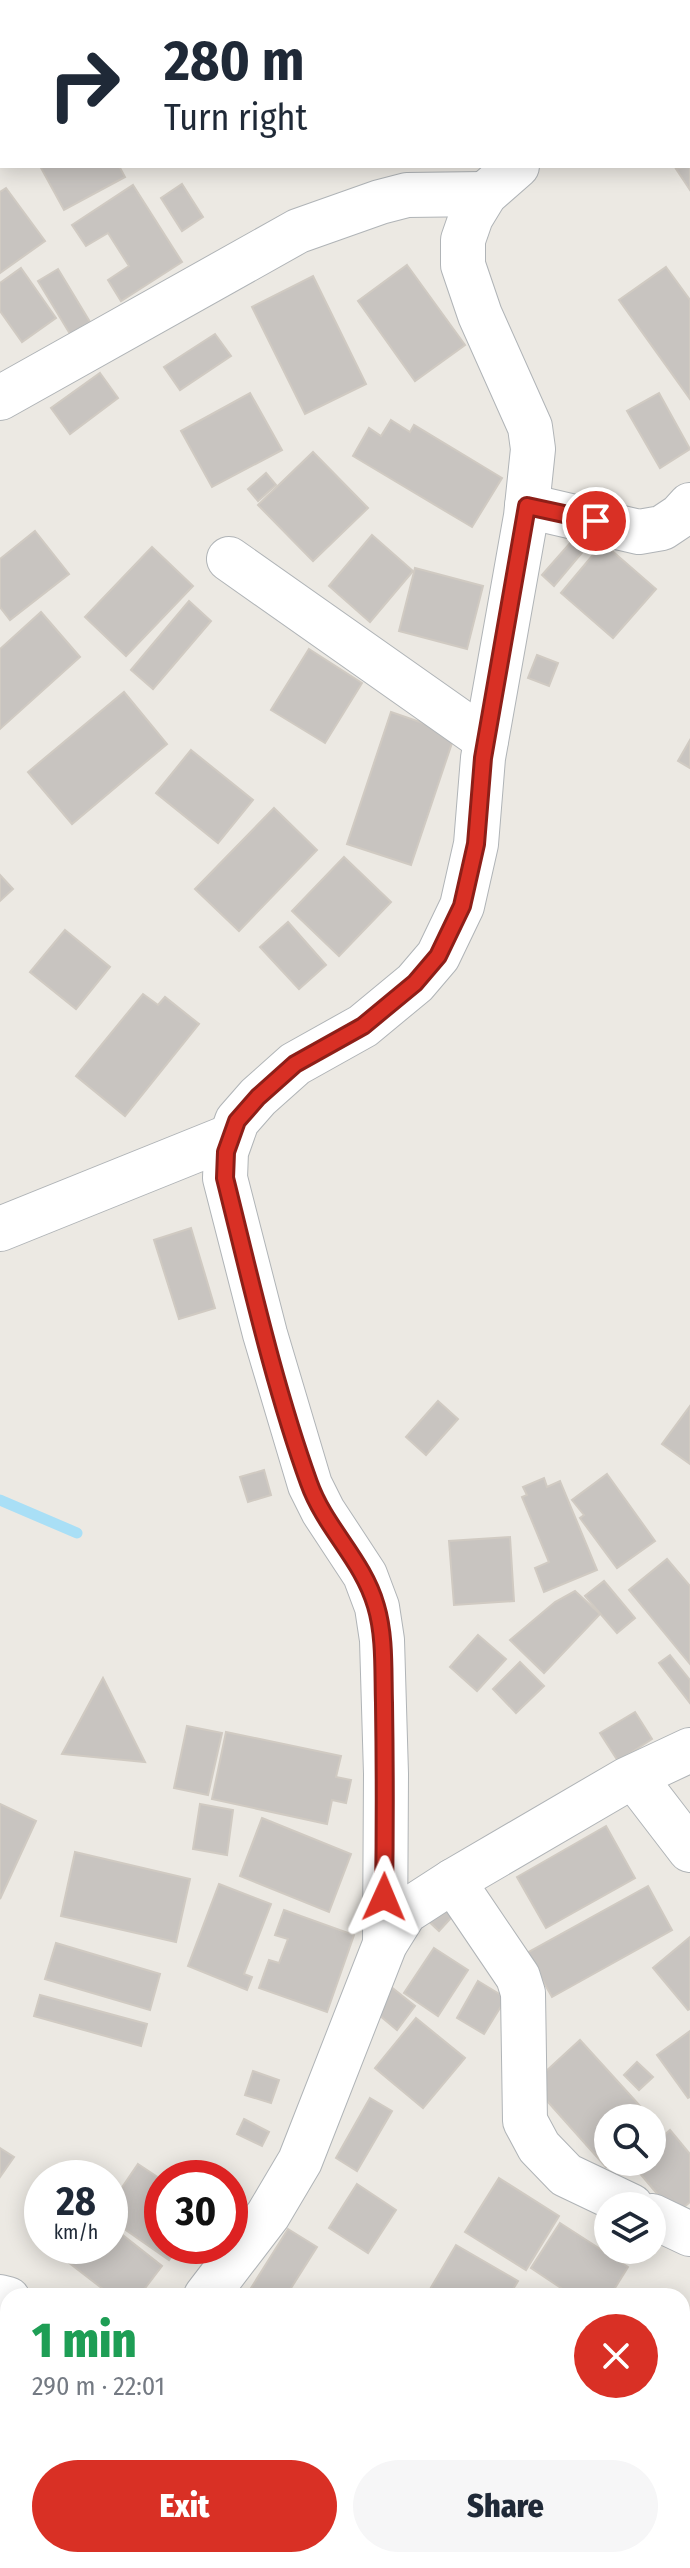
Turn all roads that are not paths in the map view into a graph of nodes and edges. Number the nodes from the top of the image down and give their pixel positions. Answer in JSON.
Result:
{"nodes":[{"id":1,"x":515,"y":168,"type":"edge"},
{"id":2,"x":485,"y":194,"type":"junction"},
{"id":3,"x":0,"y":398,"type":"edge"},
{"id":4,"x":690,"y":505,"type":"edge"},
{"id":5,"x":527,"y":506,"type":"junction"},
{"id":6,"x":229,"y":559,"type":"dead end"},
{"id":7,"x":486,"y":740,"type":"junction"},
{"id":8,"x":231,"y":1136,"type":"junction"},
{"id":9,"x":0,"y":1229,"type":"edge"},
{"id":10,"x":690,"y":1750,"type":"edge"},
{"id":11,"x":634,"y":1777,"type":"junction"},
{"id":12,"x":690,"y":1850,"type":"edge"},
{"id":13,"x":453,"y":1881,"type":"junction"},
{"id":14,"x":385,"y":1944,"type":"junction"},
{"id":15,"x":602,"y":2192,"type":"edge"},
{"id":16,"x":666,"y":2223,"type":"edge"},
{"id":17,"x":690,"y":2234,"type":"edge"},
{"id":18,"x":212,"y":2288,"type":"edge"}],
"edges":[{"from":1,"to":2,"type":"street"},
{"from":2,"to":3,"type":"street"},
{"from":2,"to":5,"type":"street"},
{"from":4,"to":5,"type":"street"},
{"from":5,"to":7,"type":"street"},
{"from":6,"to":7,"type":"street"},
{"from":7,"to":8,"type":"street"},
{"from":8,"to":9,"type":"street"},
{"from":8,"to":14,"type":"street"},
{"from":10,"to":11,"type":"street"},
{"from":11,"to":12,"type":"street"},
{"from":11,"to":13,"type":"street"},
{"from":13,"to":14,"type":"street"},
{"from":13,"to":15,"type":"street"},
{"from":14,"to":18,"type":"street"},
{"from":16,"to":17,"type":"street"}]}
